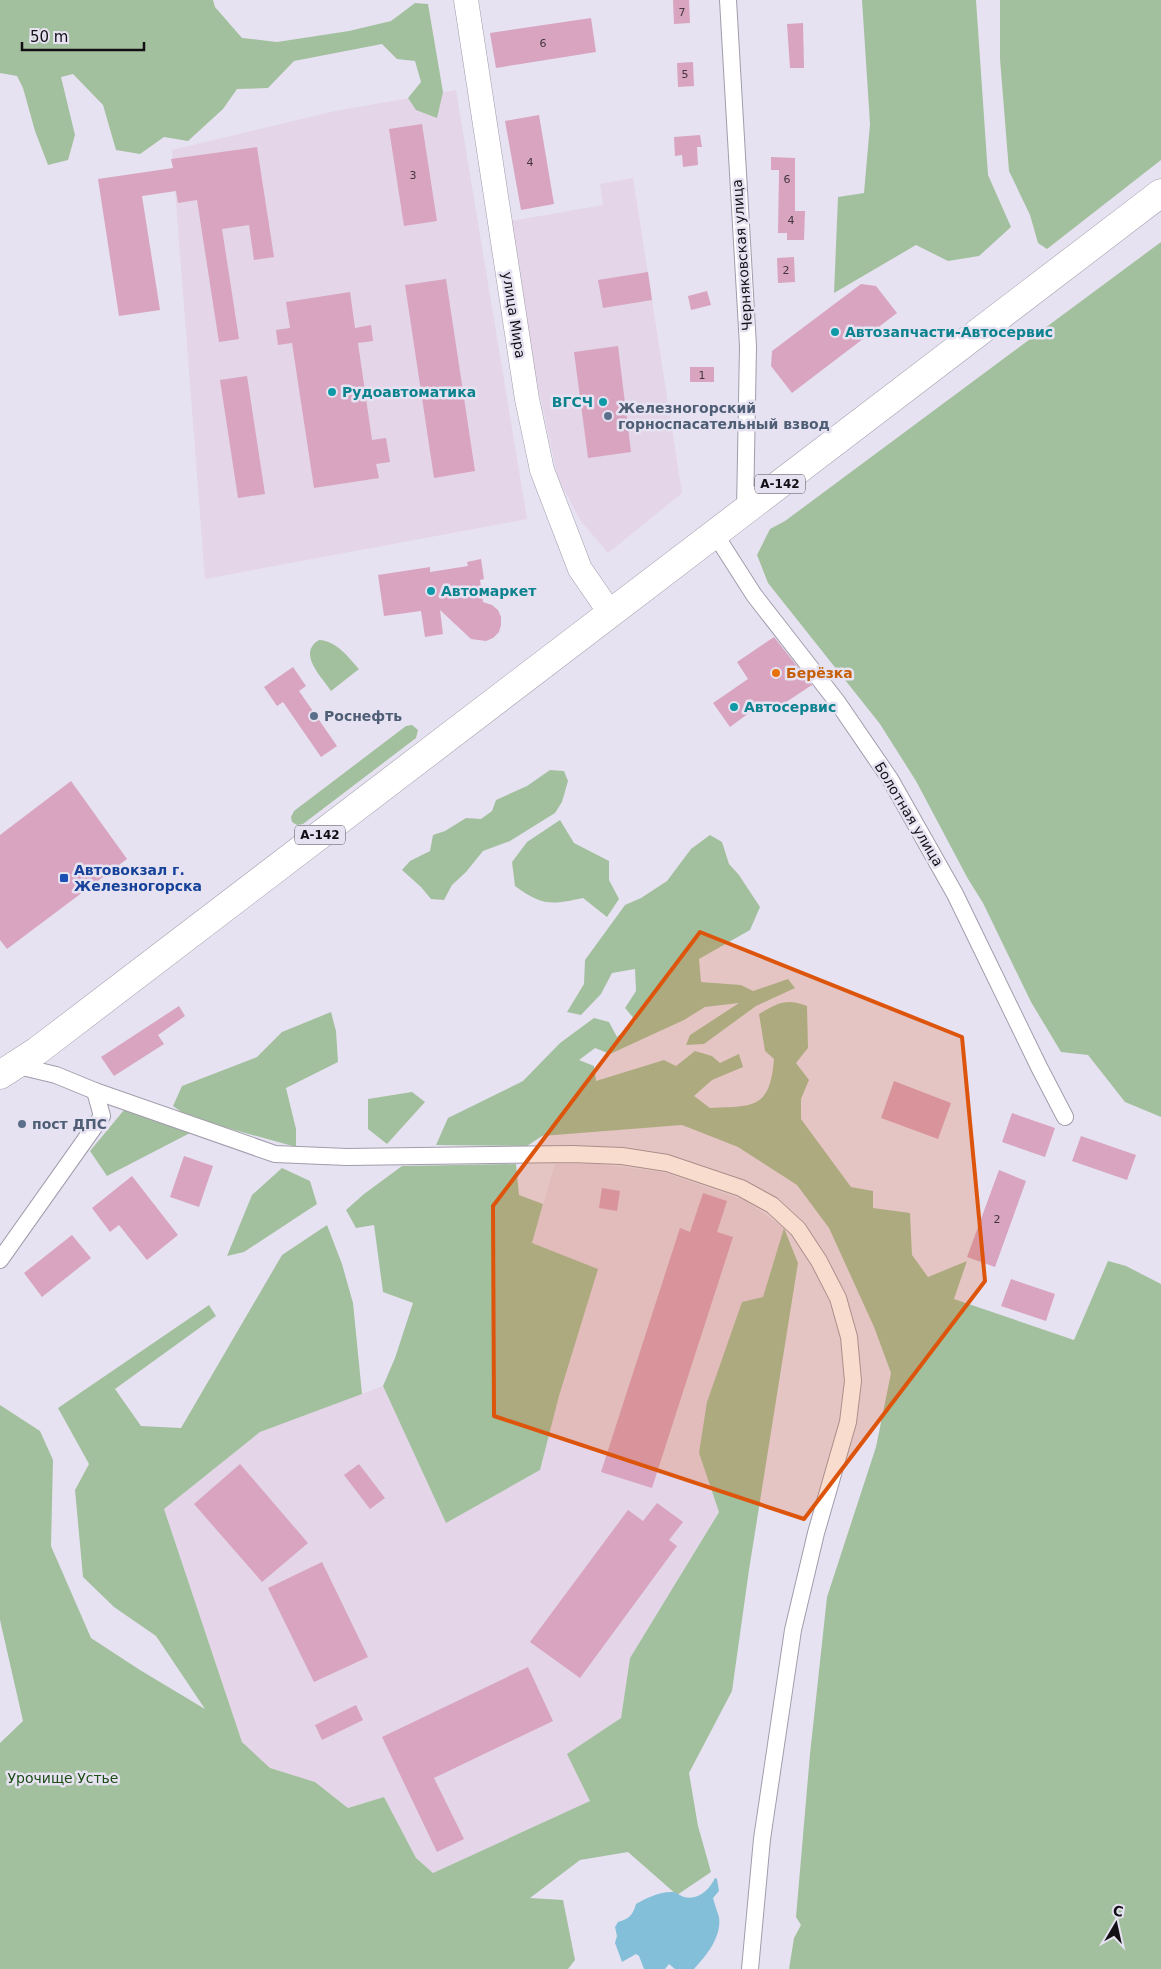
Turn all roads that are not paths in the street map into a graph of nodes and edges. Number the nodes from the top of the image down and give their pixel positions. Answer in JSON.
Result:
{"nodes":[{"id":1,"x":466,"y":0,"type":"edge"},
{"id":2,"x":728,"y":0,"type":"edge"},
{"id":3,"x":1161,"y":193,"type":"edge"},
{"id":4,"x":745,"y":511,"type":"junction"},
{"id":5,"x":715,"y":534,"type":"junction"},
{"id":6,"x":611,"y":614,"type":"junction"},
{"id":7,"x":5,"y":1066,"type":"edge"},
{"id":8,"x":96,"y":1091,"type":"junction"},
{"id":9,"x":1065,"y":1117,"type":"dead end"},
{"id":10,"x":0,"y":1260,"type":"edge"},
{"id":11,"x":750,"y":1969,"type":"edge"}],
"edges":[{"from":1,"to":6,"type":"main road","name":"улица Мира"},
{"from":2,"to":4,"type":"street","name":"Черняковская улица"},
{"from":3,"to":4,"type":"highway","number":"А-142"},
{"from":4,"to":5,"type":"highway","number":"А-142"},
{"from":5,"to":6,"type":"highway","number":"А-142"},
{"from":5,"to":9,"type":"street","name":"Болотная улица"},
{"from":6,"to":7,"type":"highway","number":"А-142"},
{"from":7,"to":8,"type":"street"},
{"from":8,"to":10,"type":"street"},
{"from":8,"to":11,"type":"street"}]}
